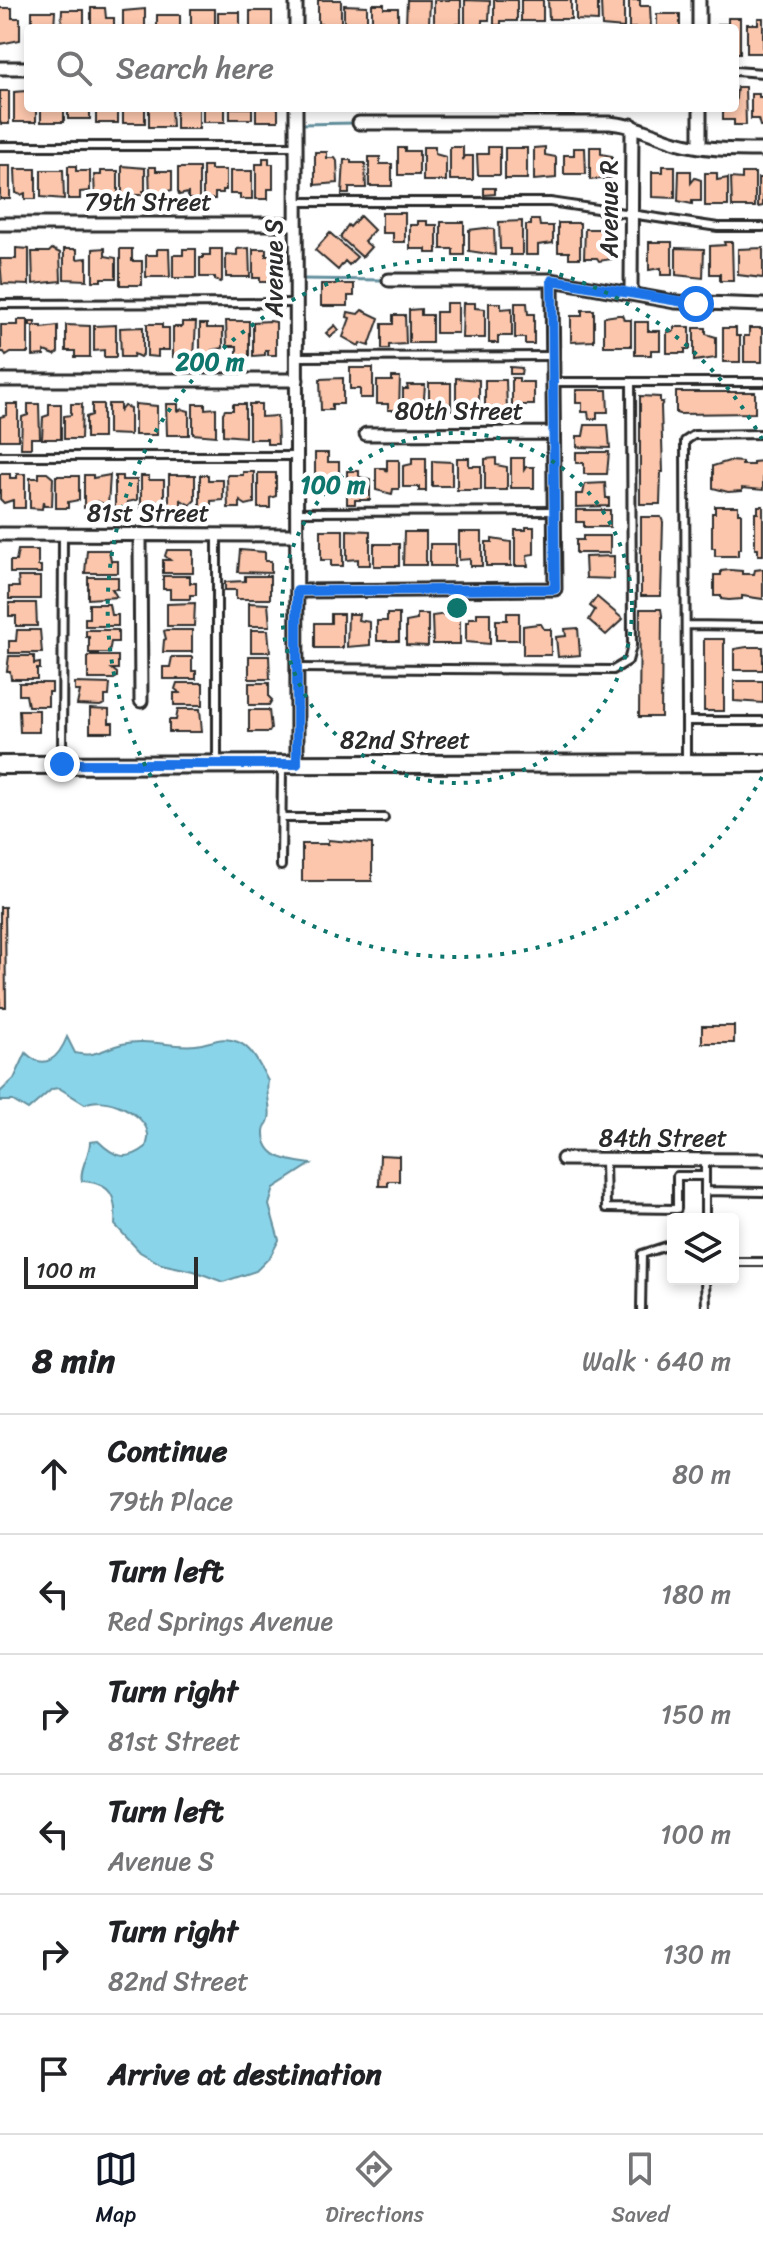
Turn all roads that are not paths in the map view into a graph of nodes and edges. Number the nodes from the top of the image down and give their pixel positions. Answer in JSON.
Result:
{"nodes":[{"id":1,"x":296,"y":0,"type":"edge"},
{"id":2,"x":699,"y":0,"type":"edge"},
{"id":3,"x":296,"y":24,"type":"edge"},
{"id":4,"x":699,"y":24,"type":"edge"},
{"id":5,"x":0,"y":68,"type":"edge"},
{"id":6,"x":24,"y":68,"type":"edge"},
{"id":7,"x":739,"y":71,"type":"edge"},
{"id":8,"x":763,"y":73,"type":"edge"},
{"id":9,"x":296,"y":112,"type":"edge"},
{"id":10,"x":700,"y":112,"type":"edge"},
{"id":11,"x":359,"y":123,"type":"dead end"},
{"id":12,"x":632,"y":125,"type":"junction"},
{"id":13,"x":0,"y":146,"type":"edge"},
{"id":14,"x":296,"y":146,"type":"junction"},
{"id":15,"x":700,"y":147,"type":"junction"},
{"id":16,"x":763,"y":150,"type":"edge"},
{"id":17,"x":296,"y":202,"type":"junction"},
{"id":18,"x":631,"y":213,"type":"junction"},
{"id":19,"x":0,"y":224,"type":"edge"},
{"id":20,"x":296,"y":224,"type":"junction"},
{"id":21,"x":763,"y":227,"type":"edge"},
{"id":22,"x":389,"y":280,"type":"dead end"},
{"id":23,"x":552,"y":280,"type":"junction"},
{"id":24,"x":631,"y":293,"type":"junction"},
{"id":25,"x":296,"y":303,"type":"junction"},
{"id":26,"x":0,"y":304,"type":"edge"},
{"id":27,"x":763,"y":305,"type":"edge"},
{"id":28,"x":553,"y":356,"type":"junction"},
{"id":29,"x":296,"y":357,"type":"junction"},
{"id":30,"x":0,"y":380,"type":"edge"},
{"id":31,"x":297,"y":380,"type":"junction"},
{"id":32,"x":552,"y":382,"type":"junction"},
{"id":33,"x":631,"y":382,"type":"junction"},
{"id":34,"x":763,"y":382,"type":"edge"},
{"id":35,"x":552,"y":433,"type":"junction"},
{"id":36,"x":366,"y":434,"type":"dead end"},
{"id":37,"x":763,"y":434,"type":"edge"},
{"id":38,"x":0,"y":456,"type":"edge"},
{"id":39,"x":297,"y":456,"type":"junction"},
{"id":40,"x":553,"y":511,"type":"junction"},
{"id":41,"x":297,"y":512,"type":"junction"},
{"id":42,"x":0,"y":534,"type":"edge"},
{"id":43,"x":63,"y":535,"type":"junction"},
{"id":44,"x":217,"y":535,"type":"junction"},
{"id":45,"x":297,"y":535,"type":"junction"},
{"id":46,"x":140,"y":536,"type":"junction"},
{"id":47,"x":297,"y":591,"type":"junction"},
{"id":48,"x":686,"y":625,"type":"junction"},
{"id":49,"x":763,"y":626,"type":"edge"},
{"id":50,"x":297,"y":668,"type":"junction"},
{"id":51,"x":141,"y":701,"type":"dead end"},
{"id":52,"x":686,"y":721,"type":"junction"},
{"id":53,"x":763,"y":721,"type":"edge"},
{"id":54,"x":686,"y":763,"type":"junction"},
{"id":55,"x":763,"y":763,"type":"edge"},
{"id":56,"x":62,"y":764,"type":"junction"},
{"id":57,"x":217,"y":764,"type":"junction"},
{"id":58,"x":290,"y":764,"type":"junction"},
{"id":59,"x":0,"y":765,"type":"edge"},
{"id":60,"x":282,"y":818,"type":"junction"},
{"id":61,"x":384,"y":818,"type":"dead end"},
{"id":62,"x":281,"y":866,"type":"dead end"},
{"id":63,"x":563,"y":1159,"type":"dead end"},
{"id":64,"x":605,"y":1160,"type":"junction"},
{"id":65,"x":705,"y":1160,"type":"junction"},
{"id":66,"x":763,"y":1160,"type":"edge"},
{"id":67,"x":705,"y":1176,"type":"junction"},
{"id":68,"x":705,"y":1191,"type":"junction"},
{"id":69,"x":763,"y":1192,"type":"edge"},
{"id":70,"x":677,"y":1209,"type":"junction"},
{"id":71,"x":677,"y":1213,"type":"edge"},
{"id":72,"x":705,"y":1213,"type":"edge"},
{"id":73,"x":667,"y":1246,"type":"edge"},
{"id":74,"x":739,"y":1262,"type":"edge"},
{"id":75,"x":763,"y":1262,"type":"edge"},
{"id":76,"x":705,"y":1285,"type":"edge"},
{"id":77,"x":641,"y":1309,"type":"edge"},
{"id":78,"x":706,"y":1309,"type":"edge"}],
"edges":[{"from":1,"to":3,"type":"street"},
{"from":2,"to":4,"type":"street"},
{"from":5,"to":6,"type":"street"},
{"from":7,"to":8,"type":"lane"},
{"from":9,"to":14,"type":"street","name":"Avenue S"},
{"from":10,"to":15,"type":"street"},
{"from":11,"to":12,"type":"street"},
{"from":12,"to":15,"type":"street"},
{"from":12,"to":18,"type":"street","name":"Avenue R"},
{"from":13,"to":14,"type":"lane"},
{"from":14,"to":17,"type":"street","name":"Avenue S"},
{"from":15,"to":16,"type":"street"},
{"from":17,"to":18,"type":"lane"},
{"from":17,"to":20,"type":"street","name":"Avenue S"},
{"from":18,"to":21,"type":"lane"},
{"from":18,"to":24,"type":"street","name":"Avenue R"},
{"from":19,"to":20,"type":"street","name":"79th Street"},
{"from":20,"to":25,"type":"street","name":"Avenue S"},
{"from":22,"to":23,"type":"street"},
{"from":23,"to":24,"type":"street"},
{"from":23,"to":28,"type":"street"},
{"from":24,"to":27,"type":"street"},
{"from":25,"to":26,"type":"lane"},
{"from":25,"to":29,"type":"street","name":"Avenue S"},
{"from":28,"to":29,"type":"lane"},
{"from":28,"to":32,"type":"street"},
{"from":29,"to":31,"type":"street","name":"Avenue S"},
{"from":30,"to":31,"type":"street"},
{"from":31,"to":39,"type":"street","name":"Avenue S"},
{"from":32,"to":33,"type":"lane"},
{"from":32,"to":35,"type":"street"},
{"from":33,"to":34,"type":"lane"},
{"from":33,"to":50,"type":"lane"},
{"from":35,"to":36,"type":"street","name":"80th Street"},
{"from":35,"to":40,"type":"street"},
{"from":37,"to":48,"type":"lane"},
{"from":38,"to":39,"type":"lane"},
{"from":39,"to":41,"type":"street","name":"Avenue S"},
{"from":40,"to":41,"type":"lane"},
{"from":40,"to":47,"type":"street"},
{"from":41,"to":45,"type":"street","name":"Avenue S"},
{"from":42,"to":43,"type":"street","name":"81st Street"},
{"from":43,"to":46,"type":"street","name":"81st Street"},
{"from":43,"to":56,"type":"lane"},
{"from":44,"to":45,"type":"street","name":"81st Street"},
{"from":44,"to":46,"type":"street","name":"81st Street"},
{"from":44,"to":57,"type":"lane"},
{"from":45,"to":47,"type":"street","name":"Avenue S"},
{"from":46,"to":51,"type":"street"},
{"from":47,"to":50,"type":"street","name":"Avenue S"},
{"from":48,"to":49,"type":"lane"},
{"from":48,"to":52,"type":"lane"},
{"from":50,"to":58,"type":"street","name":"Avenue S"},
{"from":52,"to":53,"type":"lane"},
{"from":52,"to":54,"type":"lane"},
{"from":54,"to":55,"type":"main road","name":"82nd Street"},
{"from":54,"to":58,"type":"main road","name":"82nd Street"},
{"from":56,"to":57,"type":"main road","name":"82nd Street"},
{"from":56,"to":59,"type":"main road","name":"82nd Street"},
{"from":57,"to":58,"type":"main road","name":"82nd Street"},
{"from":58,"to":60,"type":"lane"},
{"from":60,"to":61,"type":"lane"},
{"from":60,"to":62,"type":"lane"},
{"from":63,"to":64,"type":"street","name":"84th Street"},
{"from":64,"to":65,"type":"street","name":"84th Street"},
{"from":64,"to":70,"type":"lane"},
{"from":65,"to":66,"type":"street","name":"84th Street"},
{"from":65,"to":67,"type":"lane"},
{"from":67,"to":68,"type":"lane"},
{"from":67,"to":70,"type":"lane"},
{"from":68,"to":69,"type":"lane"},
{"from":68,"to":72,"type":"lane"},
{"from":70,"to":71,"type":"lane"},
{"from":73,"to":77,"type":"lane"},
{"from":74,"to":75,"type":"lane"},
{"from":76,"to":78,"type":"lane"}]}
